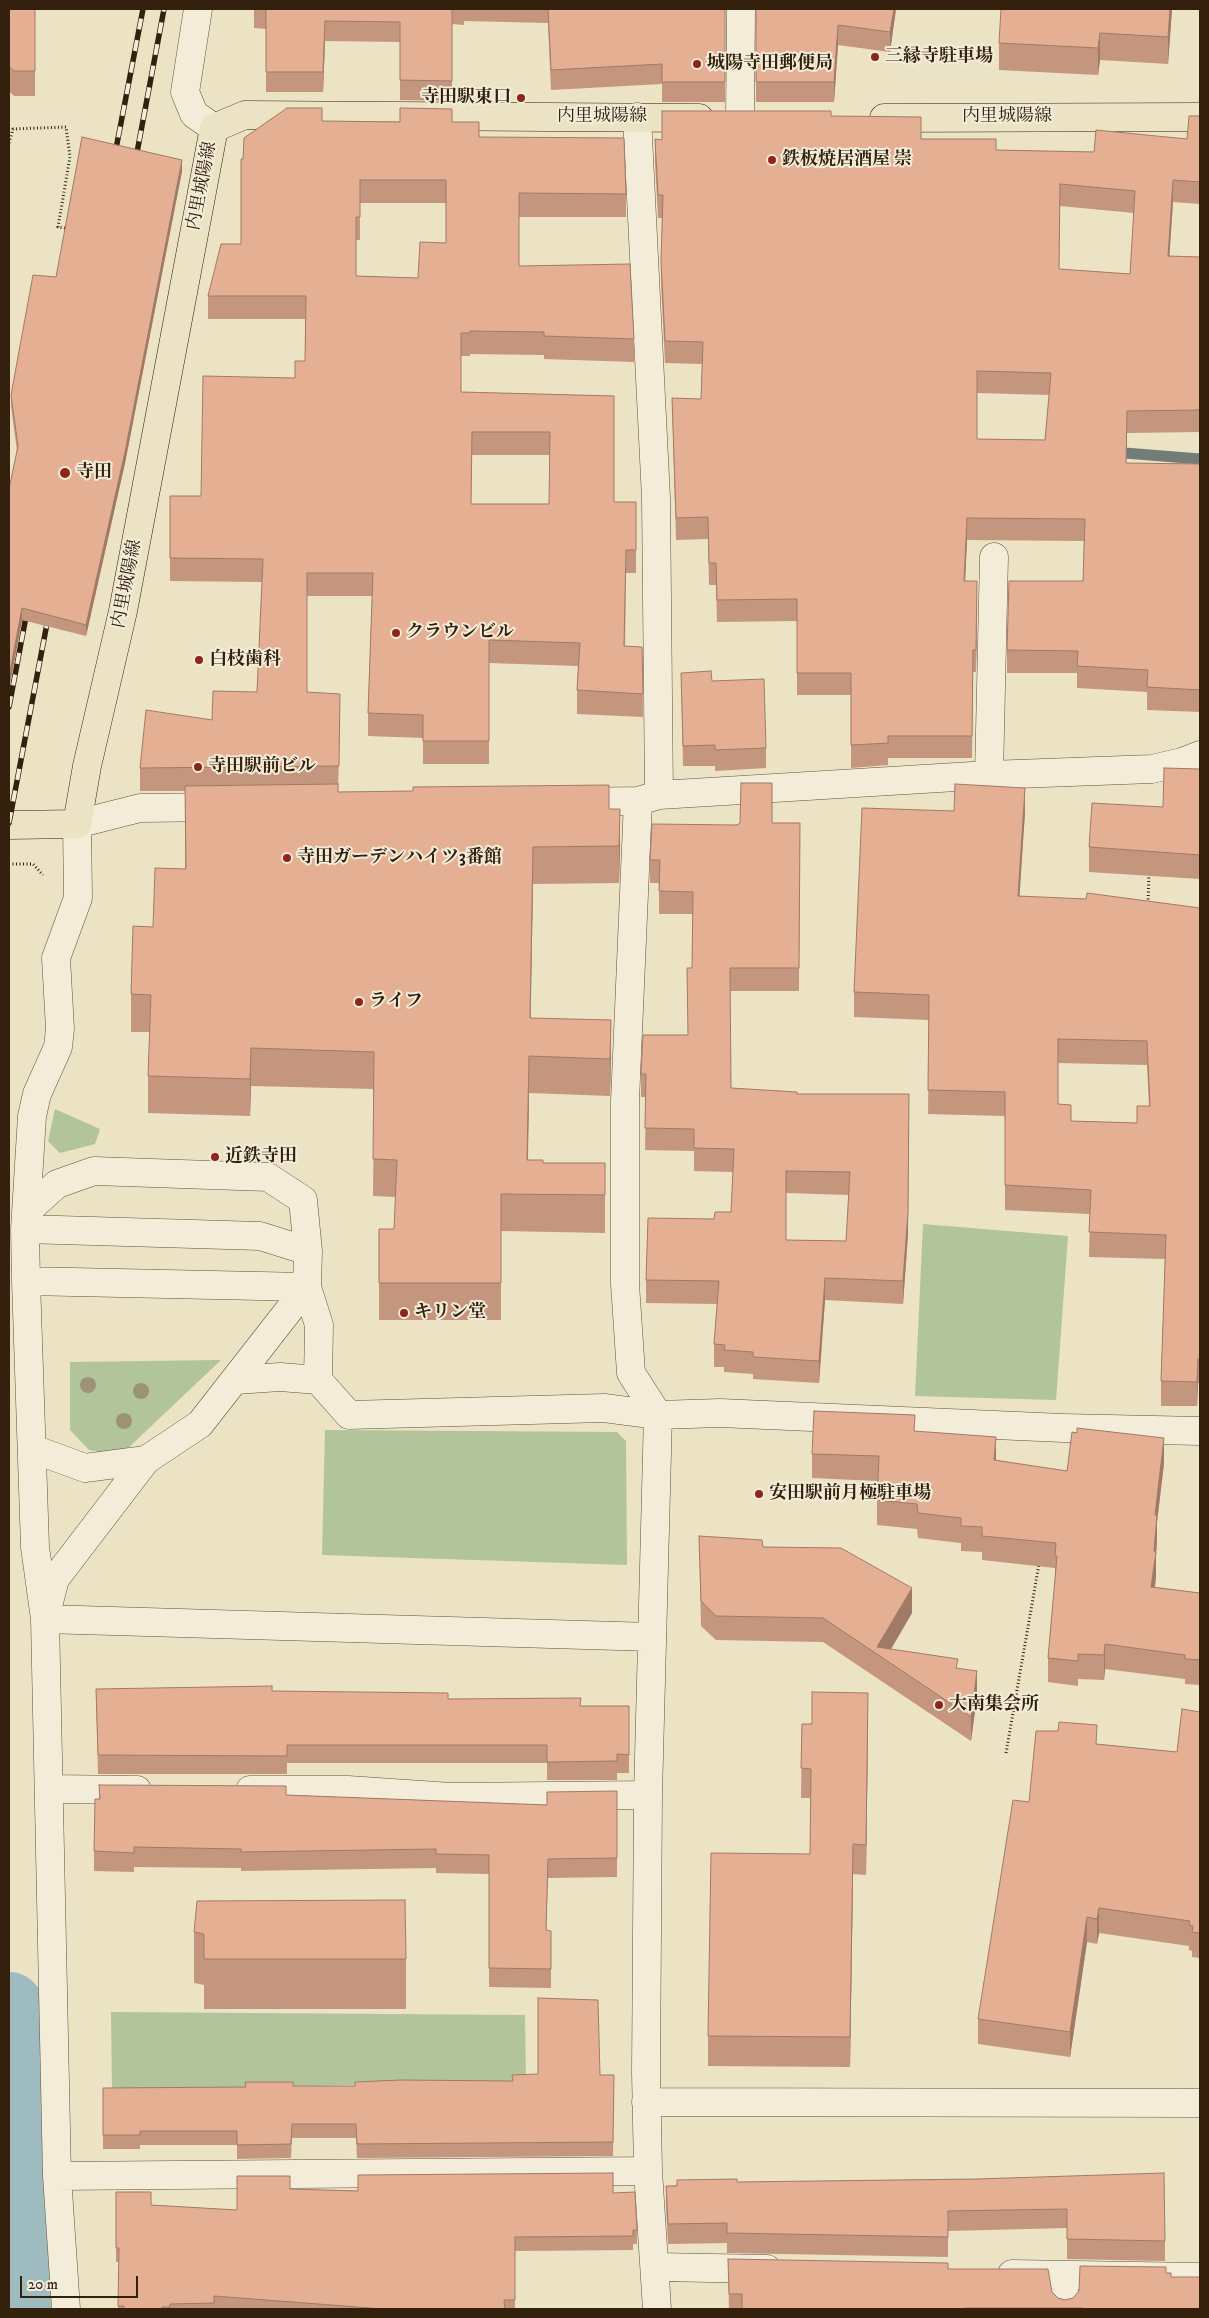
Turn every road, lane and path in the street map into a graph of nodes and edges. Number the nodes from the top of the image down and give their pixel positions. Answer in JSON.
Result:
{"nodes":[{"id":1,"x":198,"y":9,"type":"edge"},
{"id":2,"x":741,"y":9,"type":"edge"},
{"id":3,"x":637,"y":117,"type":"junction"},
{"id":4,"x":1200,"y":117,"type":"edge"},
{"id":5,"x":740,"y":118,"type":"junction"},
{"id":6,"x":770,"y":118,"type":"edge"},
{"id":7,"x":857,"y":118,"type":"edge"},
{"id":8,"x":214,"y":128,"type":"junction"},
{"id":9,"x":9,"y":143,"type":"edge"},
{"id":10,"x":77,"y":230,"type":"edge"},
{"id":11,"x":994,"y":558,"type":"dead end"},
{"id":12,"x":1200,"y":755,"type":"edge"},
{"id":13,"x":989,"y":775,"type":"junction"},
{"id":14,"x":649,"y":798,"type":"junction"},
{"id":15,"x":552,"y":802,"type":"edge"},
{"id":16,"x":248,"y":806,"type":"edge"},
{"id":17,"x":76,"y":824,"type":"junction"},
{"id":18,"x":9,"y":825,"type":"edge"},
{"id":19,"x":9,"y":864,"type":"edge"},
{"id":20,"x":1149,"y":868,"type":"edge"},
{"id":21,"x":43,"y":875,"type":"dead end"},
{"id":22,"x":1148,"y":908,"type":"edge"},
{"id":23,"x":26,"y":1221,"type":"junction"},
{"id":24,"x":308,"y":1251,"type":"junction"},
{"id":25,"x":26,"y":1281,"type":"junction"},
{"id":26,"x":306,"y":1287,"type":"junction"},
{"id":27,"x":235,"y":1380,"type":"junction"},
{"id":28,"x":318,"y":1380,"type":"junction"},
{"id":29,"x":658,"y":1415,"type":"junction"},
{"id":30,"x":1200,"y":1431,"type":"edge"},
{"id":31,"x":32,"y":1449,"type":"junction"},
{"id":32,"x":146,"y":1460,"type":"junction"},
{"id":33,"x":1040,"y":1556,"type":"edge"},
{"id":34,"x":45,"y":1619,"type":"junction"},
{"id":35,"x":652,"y":1636,"type":"junction"},
{"id":36,"x":1006,"y":1753,"type":"dead end"},
{"id":37,"x":50,"y":1789,"type":"junction"},
{"id":38,"x":161,"y":1790,"type":"edge"},
{"id":39,"x":230,"y":1790,"type":"edge"},
{"id":40,"x":648,"y":1795,"type":"junction"},
{"id":41,"x":646,"y":2102,"type":"junction"},
{"id":42,"x":1200,"y":2103,"type":"edge"},
{"id":43,"x":648,"y":2171,"type":"junction"},
{"id":44,"x":57,"y":2176,"type":"junction"},
{"id":45,"x":656,"y":2267,"type":"junction"},
{"id":46,"x":795,"y":2270,"type":"edge"},
{"id":47,"x":984,"y":2273,"type":"edge"},
{"id":48,"x":1063,"y":2275,"type":"junction"},
{"id":49,"x":1200,"y":2277,"type":"edge"},
{"id":50,"x":66,"y":2309,"type":"edge"},
{"id":51,"x":657,"y":2309,"type":"edge"},
{"id":52,"x":1065,"y":2309,"type":"edge"}],
"edges":[{"from":1,"to":8,"type":"street"},
{"from":2,"to":5,"type":"street"},
{"from":3,"to":5,"type":"main road","name":"内里城陽線"},
{"from":3,"to":8,"type":"main road","name":"内里城陽線"},
{"from":3,"to":14,"type":"street"},
{"from":4,"to":7,"type":"main road","name":"内里城陽線"},
{"from":5,"to":6,"type":"main road","name":"内里城陽線"},
{"from":8,"to":17,"type":"main road","name":"内里城陽線"},
{"from":9,"to":10,"type":"path"},
{"from":11,"to":13,"type":"street"},
{"from":12,"to":13,"type":"street"},
{"from":13,"to":14,"type":"street"},
{"from":14,"to":15,"type":"street"},
{"from":14,"to":29,"type":"street"},
{"from":16,"to":17,"type":"street"},
{"from":17,"to":18,"type":"main road"},
{"from":17,"to":23,"type":"street"},
{"from":19,"to":21,"type":"path"},
{"from":20,"to":22,"type":"path"},
{"from":23,"to":24,"type":"street"},
{"from":23,"to":24,"type":"street"},
{"from":23,"to":25,"type":"street"},
{"from":24,"to":26,"type":"street"},
{"from":25,"to":26,"type":"street"},
{"from":25,"to":31,"type":"street"},
{"from":26,"to":27,"type":"street"},
{"from":26,"to":28,"type":"street"},
{"from":27,"to":28,"type":"street"},
{"from":27,"to":32,"type":"street"},
{"from":28,"to":29,"type":"street"},
{"from":29,"to":30,"type":"street"},
{"from":29,"to":35,"type":"street"},
{"from":31,"to":32,"type":"street"},
{"from":31,"to":34,"type":"street"},
{"from":32,"to":34,"type":"street"},
{"from":33,"to":36,"type":"path"},
{"from":34,"to":35,"type":"street"},
{"from":34,"to":37,"type":"street"},
{"from":35,"to":40,"type":"street"},
{"from":37,"to":38,"type":"street"},
{"from":37,"to":44,"type":"street"},
{"from":39,"to":40,"type":"street"},
{"from":40,"to":41,"type":"street"},
{"from":41,"to":42,"type":"street"},
{"from":41,"to":43,"type":"street"},
{"from":43,"to":44,"type":"street"},
{"from":43,"to":45,"type":"street"},
{"from":44,"to":50,"type":"street"},
{"from":45,"to":46,"type":"street"},
{"from":45,"to":51,"type":"street"},
{"from":47,"to":48,"type":"street"},
{"from":48,"to":49,"type":"street"},
{"from":48,"to":52,"type":"street"}]}
